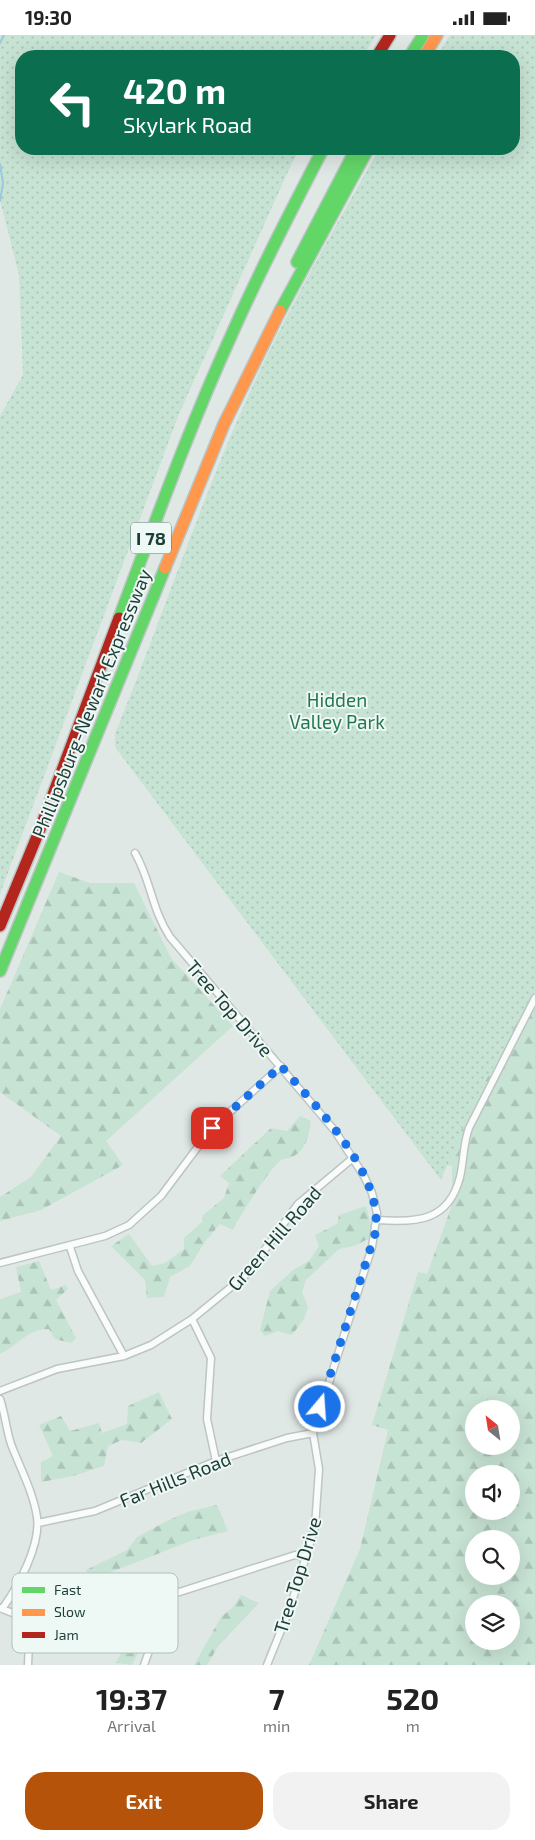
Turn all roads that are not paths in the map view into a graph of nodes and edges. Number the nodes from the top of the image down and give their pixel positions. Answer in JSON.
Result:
{"nodes":[{"id":1,"x":390,"y":35,"type":"edge"},
{"id":2,"x":423,"y":35,"type":"edge"},
{"id":3,"x":437,"y":35,"type":"edge"},
{"id":4,"x":381,"y":50,"type":"edge"},
{"id":5,"x":414,"y":50,"type":"edge"},
{"id":6,"x":428,"y":50,"type":"edge"},
{"id":7,"x":319,"y":155,"type":"edge"},
{"id":8,"x":353,"y":155,"type":"edge"},
{"id":9,"x":365,"y":155,"type":"edge"},
{"id":10,"x":251,"y":367,"type":"junction"},
{"id":11,"x":135,"y":853,"type":"dead end"},
{"id":12,"x":0,"y":926,"type":"edge"},
{"id":13,"x":0,"y":971,"type":"edge"},
{"id":14,"x":535,"y":998,"type":"edge"},
{"id":15,"x":281,"y":1066,"type":"junction"},
{"id":16,"x":353,"y":1158,"type":"junction"},
{"id":17,"x":378,"y":1220,"type":"junction"},
{"id":18,"x":70,"y":1247,"type":"junction"},
{"id":19,"x":0,"y":1263,"type":"edge"},
{"id":20,"x":192,"y":1319,"type":"junction"},
{"id":21,"x":124,"y":1356,"type":"junction"},
{"id":22,"x":0,"y":1391,"type":"edge"},
{"id":23,"x":0,"y":1399,"type":"edge"},
{"id":24,"x":313,"y":1433,"type":"junction"},
{"id":25,"x":216,"y":1461,"type":"junction"},
{"id":26,"x":38,"y":1523,"type":"junction"},
{"id":27,"x":306,"y":1557,"type":"junction"},
{"id":28,"x":23,"y":1573,"type":"edge"},
{"id":29,"x":178,"y":1593,"type":"edge"},
{"id":30,"x":12,"y":1595,"type":"edge"},
{"id":31,"x":1,"y":1609,"type":"edge"},
{"id":32,"x":148,"y":1653,"type":"edge"},
{"id":33,"x":144,"y":1665,"type":"edge"},
{"id":34,"x":267,"y":1665,"type":"edge"}],
"edges":[{"from":1,"to":4,"type":"highway"},
{"from":2,"to":5,"type":"highway"},
{"from":3,"to":6,"type":"highway"},
{"from":7,"to":12,"type":"highway","name":"Phillipsburg-Newark Expressway","number":"I 78"},
{"from":8,"to":10,"type":"highway","name":"Phillipsburg-Newark Expressway","number":"I 78"},
{"from":9,"to":10,"type":"highway","name":"Phillipsburg-Newark Expressway","number":"I 78"},
{"from":10,"to":13,"type":"highway","name":"Phillipsburg-Newark Expressway","number":"I 78"},
{"from":11,"to":15,"type":"street","name":"Tree Top Drive"},
{"from":14,"to":17,"type":"street"},
{"from":15,"to":16,"type":"street","name":"Tree Top Drive"},
{"from":15,"to":18,"type":"street"},
{"from":16,"to":17,"type":"street","name":"Tree Top Drive"},
{"from":16,"to":20,"type":"street","name":"Green Hill Road"},
{"from":17,"to":24,"type":"street","name":"Tree Top Drive"},
{"from":18,"to":19,"type":"street"},
{"from":18,"to":21,"type":"street"},
{"from":20,"to":21,"type":"street","name":"Green Hill Road"},
{"from":20,"to":25,"type":"street"},
{"from":21,"to":22,"type":"street","name":"Green Hill Road"},
{"from":23,"to":26,"type":"street"},
{"from":24,"to":25,"type":"street","name":"Far Hills Road"},
{"from":24,"to":27,"type":"street","name":"Tree Top Drive"},
{"from":25,"to":26,"type":"street","name":"Far Hills Road"},
{"from":26,"to":28,"type":"street"},
{"from":27,"to":29,"type":"street"},
{"from":27,"to":34,"type":"street","name":"Tree Top Drive"},
{"from":30,"to":31,"type":"street"},
{"from":32,"to":33,"type":"street"}]}
